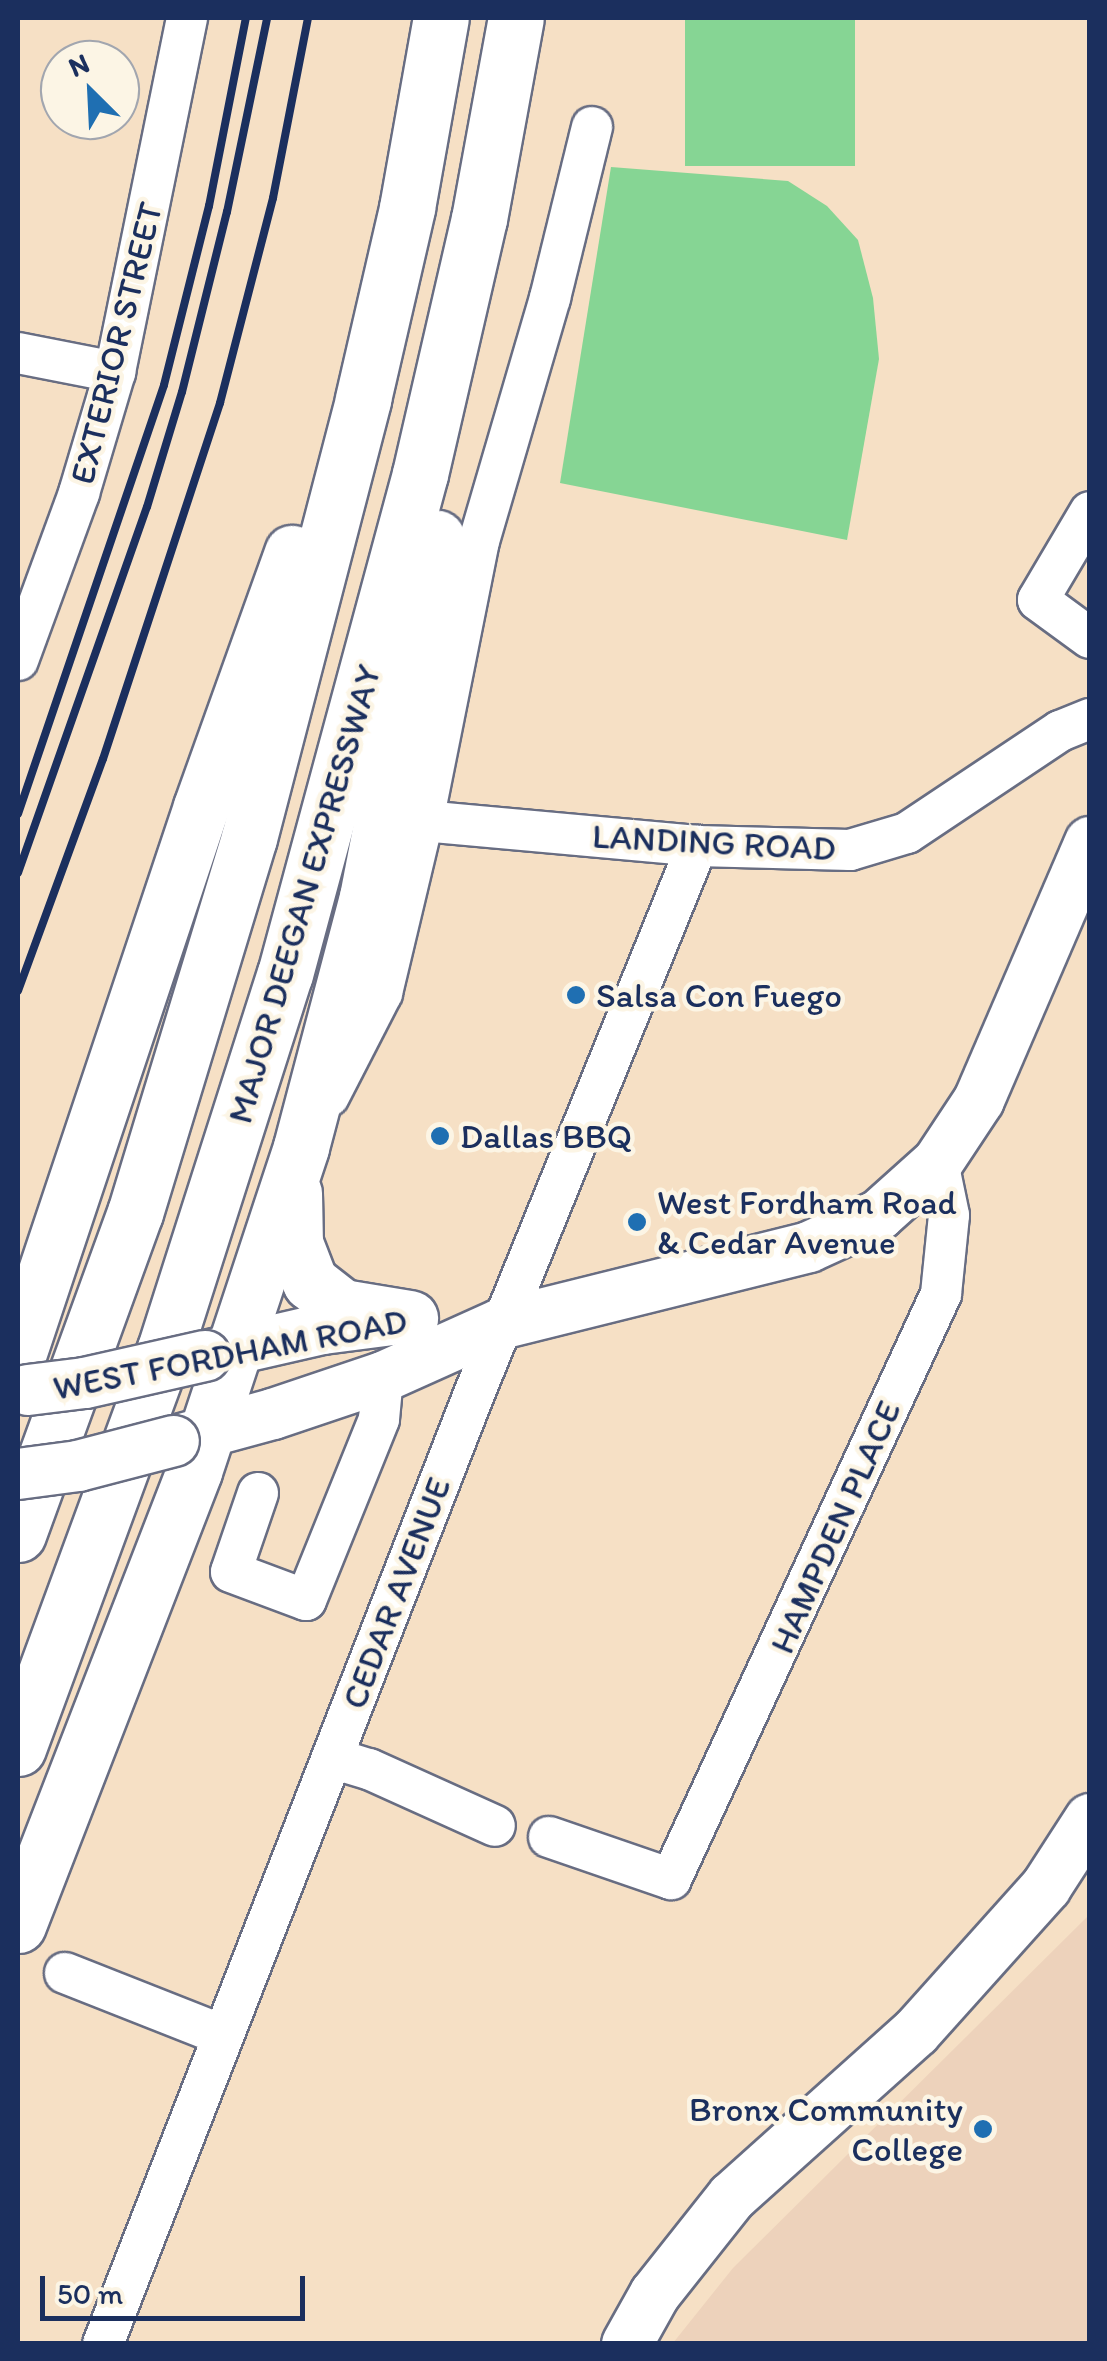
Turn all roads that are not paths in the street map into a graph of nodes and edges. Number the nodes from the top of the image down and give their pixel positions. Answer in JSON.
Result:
{"nodes":[{"id":1,"x":187,"y":18,"type":"edge"},
{"id":2,"x":441,"y":18,"type":"edge"},
{"id":3,"x":516,"y":18,"type":"edge"},
{"id":4,"x":592,"y":127,"type":"dead end"},
{"id":5,"x":479,"y":219,"type":"junction"},
{"id":6,"x":392,"y":272,"type":"junction"},
{"id":7,"x":18,"y":353,"type":"edge"},
{"id":8,"x":115,"y":372,"type":"junction"},
{"id":9,"x":1090,"y":512,"type":"edge"},
{"id":10,"x":1090,"y":638,"type":"edge"},
{"id":11,"x":18,"y":660,"type":"edge"},
{"id":12,"x":1090,"y":719,"type":"edge"},
{"id":13,"x":422,"y":821,"type":"junction"},
{"id":14,"x":1090,"y":842,"type":"edge"},
{"id":15,"x":697,"y":846,"type":"junction"},
{"id":16,"x":300,"y":1147,"type":"junction"},
{"id":17,"x":938,"y":1162,"type":"junction"},
{"id":18,"x":410,"y":1318,"type":"junction"},
{"id":19,"x":502,"y":1324,"type":"junction"},
{"id":20,"x":220,"y":1353,"type":"junction"},
{"id":21,"x":383,"y":1377,"type":"junction"},
{"id":22,"x":21,"y":1379,"type":"edge"},
{"id":23,"x":191,"y":1437,"type":"junction"},
{"id":24,"x":18,"y":1474,"type":"edge"},
{"id":25,"x":258,"y":1493,"type":"dead end"},
{"id":26,"x":18,"y":1534,"type":"edge"},
{"id":27,"x":18,"y":1748,"type":"edge"},
{"id":28,"x":332,"y":1758,"type":"junction"},
{"id":29,"x":1090,"y":1819,"type":"edge"},
{"id":30,"x":495,"y":1826,"type":"dead end"},
{"id":31,"x":549,"y":1837,"type":"dead end"},
{"id":32,"x":18,"y":1924,"type":"edge"},
{"id":33,"x":65,"y":1973,"type":"dead end"},
{"id":34,"x":222,"y":2035,"type":"junction"},
{"id":35,"x":104,"y":2344,"type":"edge"},
{"id":36,"x":628,"y":2344,"type":"edge"}],
"edges":[{"from":1,"to":8,"type":"street","name":"EXTERIOR STREET"},
{"from":2,"to":6,"type":"highway","name":"MAJOR DEEGAN EXPRESSWAY"},
{"from":3,"to":5,"type":"highway","name":"MAJOR DEEGAN EXPRESSWAY"},
{"from":4,"to":13,"type":"street","name":"MAJOR DEEGAN EXPRESSWAY"},
{"from":5,"to":16,"type":"highway"},
{"from":5,"to":27,"type":"highway","name":"MAJOR DEEGAN EXPRESSWAY"},
{"from":6,"to":22,"type":"highway"},
{"from":6,"to":26,"type":"highway","name":"MAJOR DEEGAN EXPRESSWAY"},
{"from":7,"to":8,"type":"street"},
{"from":8,"to":11,"type":"street","name":"EXTERIOR STREET"},
{"from":9,"to":10,"type":"street"},
{"from":12,"to":15,"type":"street","name":"LANDING ROAD"},
{"from":13,"to":15,"type":"street","name":"LANDING ROAD"},
{"from":13,"to":16,"type":"street","name":"MAJOR DEEGAN EXPRESSWAY"},
{"from":14,"to":17,"type":"main road","name":"WEST FORDHAM ROAD"},
{"from":15,"to":19,"type":"street","name":"CEDAR AVENUE"},
{"from":16,"to":18,"type":"highway"},
{"from":16,"to":20,"type":"highway"},
{"from":17,"to":19,"type":"main road","name":"WEST FORDHAM ROAD"},
{"from":17,"to":31,"type":"street","name":"HAMPDEN PLACE"},
{"from":18,"to":19,"type":"main road","name":"WEST FORDHAM ROAD"},
{"from":18,"to":20,"type":"main road","name":"WEST FORDHAM ROAD"},
{"from":19,"to":21,"type":"main road","name":"WEST FORDHAM ROAD"},
{"from":19,"to":28,"type":"street","name":"CEDAR AVENUE"},
{"from":20,"to":22,"type":"main road","name":"WEST FORDHAM ROAD","bridge":true},
{"from":20,"to":23,"type":"highway"},
{"from":21,"to":23,"type":"main road","name":"WEST FORDHAM ROAD"},
{"from":21,"to":25,"type":"street"},
{"from":23,"to":24,"type":"main road","name":"WEST FORDHAM ROAD","bridge":true},
{"from":23,"to":32,"type":"highway"},
{"from":28,"to":30,"type":"street"},
{"from":28,"to":34,"type":"street","name":"CEDAR AVENUE"},
{"from":29,"to":36,"type":"main road"},
{"from":33,"to":34,"type":"street"},
{"from":34,"to":35,"type":"street","name":"CEDAR AVENUE"}]}
